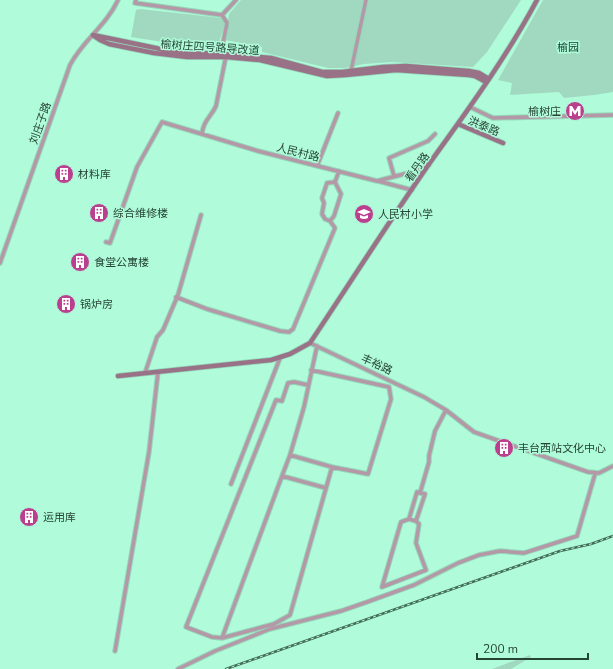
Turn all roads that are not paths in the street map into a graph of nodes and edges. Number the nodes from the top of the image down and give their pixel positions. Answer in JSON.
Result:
{"nodes":[{"id":1,"x":118,"y":0,"type":"edge"},
{"id":2,"x":136,"y":0,"type":"edge"},
{"id":3,"x":236,"y":0,"type":"edge"},
{"id":4,"x":366,"y":0,"type":"edge"},
{"id":5,"x":537,"y":0,"type":"edge"},
{"id":6,"x":222,"y":15,"type":"junction"},
{"id":7,"x":93,"y":35,"type":"junction"},
{"id":8,"x":224,"y":55,"type":"junction"},
{"id":9,"x":351,"y":71,"type":"junction"},
{"id":10,"x":487,"y":81,"type":"junction"},
{"id":11,"x":470,"y":107,"type":"junction"},
{"id":12,"x":338,"y":113,"type":"dead end"},
{"id":13,"x":613,"y":115,"type":"edge"},
{"id":14,"x":458,"y":124,"type":"junction"},
{"id":15,"x":202,"y":134,"type":"junction"},
{"id":16,"x":435,"y":134,"type":"dead end"},
{"id":17,"x":503,"y":143,"type":"dead end"},
{"id":18,"x":430,"y":164,"type":"junction"},
{"id":19,"x":317,"y":166,"type":"junction"},
{"id":20,"x":339,"y":171,"type":"junction"},
{"id":21,"x":394,"y":176,"type":"junction"},
{"id":22,"x":377,"y":181,"type":"junction"},
{"id":23,"x":335,"y":182,"type":"junction"},
{"id":24,"x":412,"y":190,"type":"junction"},
{"id":25,"x":201,"y":215,"type":"dead end"},
{"id":26,"x":330,"y":221,"type":"junction"},
{"id":27,"x":106,"y":242,"type":"dead end"},
{"id":28,"x":0,"y":263,"type":"edge"},
{"id":29,"x":176,"y":297,"type":"junction"},
{"id":30,"x":310,"y":343,"type":"junction"},
{"id":31,"x":317,"y":346,"type":"junction"},
{"id":32,"x":280,"y":358,"type":"junction"},
{"id":33,"x":311,"y":370,"type":"junction"},
{"id":34,"x":158,"y":372,"type":"junction"},
{"id":35,"x":145,"y":373,"type":"junction"},
{"id":36,"x":118,"y":376,"type":"dead end"},
{"id":37,"x":308,"y":385,"type":"junction"},
{"id":38,"x":446,"y":410,"type":"junction"},
{"id":39,"x":290,"y":455,"type":"junction"},
{"id":40,"x":613,"y":466,"type":"edge"},
{"id":41,"x":332,"y":467,"type":"junction"},
{"id":42,"x":595,"y":474,"type":"junction"},
{"id":43,"x":282,"y":476,"type":"junction"},
{"id":44,"x":230,"y":484,"type":"dead end"},
{"id":45,"x":326,"y":488,"type":"junction"},
{"id":46,"x":420,"y":493,"type":"junction"},
{"id":47,"x":409,"y":519,"type":"junction"},
{"id":48,"x":416,"y":521,"type":"junction"},
{"id":49,"x":222,"y":638,"type":"junction"},
{"id":50,"x":115,"y":651,"type":"dead end"},
{"id":51,"x":178,"y":669,"type":"edge"}],
"edges":[{"from":1,"to":7,"type":"street","name":"刘庄子路"},
{"from":2,"to":6,"type":"street"},
{"from":3,"to":6,"type":"street"},
{"from":4,"to":9,"type":"street"},
{"from":5,"to":10,"type":"street","name":"看丹路"},
{"from":6,"to":8,"type":"street"},
{"from":7,"to":8,"type":"street","name":"榆树庄四号路导改道"},
{"from":7,"to":28,"type":"street","name":"刘庄子路"},
{"from":8,"to":9,"type":"street","name":"榆树庄四号路导改道"},
{"from":8,"to":10,"type":"street","name":"榆树庄四号路导改道"},
{"from":8,"to":15,"type":"street"},
{"from":9,"to":10,"type":"street","name":"榆树庄四号路导改道"},
{"from":10,"to":11,"type":"street","name":"看丹路"},
{"from":11,"to":13,"type":"street"},
{"from":11,"to":14,"type":"street","name":"看丹路"},
{"from":12,"to":19,"type":"street"},
{"from":14,"to":17,"type":"street","name":"洪泰路"},
{"from":14,"to":18,"type":"street","name":"看丹路"},
{"from":15,"to":19,"type":"street","name":"人民村路"},
{"from":15,"to":27,"type":"street","name":"人民村路"},
{"from":16,"to":21,"type":"street"},
{"from":18,"to":21,"type":"street"},
{"from":18,"to":24,"type":"street","name":"看丹路"},
{"from":19,"to":20,"type":"street","name":"人民村路"},
{"from":20,"to":22,"type":"street","name":"人民村路"},
{"from":20,"to":23,"type":"street"},
{"from":21,"to":22,"type":"street"},
{"from":22,"to":24,"type":"street","name":"人民村路"},
{"from":23,"to":26,"type":"street"},
{"from":23,"to":26,"type":"street"},
{"from":24,"to":30,"type":"street","name":"看丹路"},
{"from":25,"to":29,"type":"street"},
{"from":26,"to":29,"type":"street"},
{"from":29,"to":35,"type":"street"},
{"from":30,"to":31,"type":"street","name":"丰裕路"},
{"from":30,"to":32,"type":"street"},
{"from":31,"to":33,"type":"street"},
{"from":31,"to":38,"type":"street","name":"丰裕路"},
{"from":32,"to":34,"type":"street"},
{"from":32,"to":44,"type":"street"},
{"from":33,"to":37,"type":"street"},
{"from":33,"to":41,"type":"street"},
{"from":34,"to":35,"type":"street"},
{"from":34,"to":50,"type":"street"},
{"from":35,"to":36,"type":"street"},
{"from":37,"to":39,"type":"street"},
{"from":37,"to":49,"type":"street"},
{"from":38,"to":42,"type":"street","name":"丰裕路"},
{"from":38,"to":46,"type":"street"},
{"from":39,"to":41,"type":"street"},
{"from":39,"to":43,"type":"street"},
{"from":40,"to":42,"type":"street"},
{"from":41,"to":45,"type":"street"},
{"from":42,"to":51,"type":"street"},
{"from":43,"to":45,"type":"street"},
{"from":43,"to":49,"type":"street"},
{"from":45,"to":49,"type":"street"},
{"from":46,"to":47,"type":"street"},
{"from":46,"to":48,"type":"street"},
{"from":47,"to":48,"type":"street"},
{"from":47,"to":48,"type":"street"}]}
